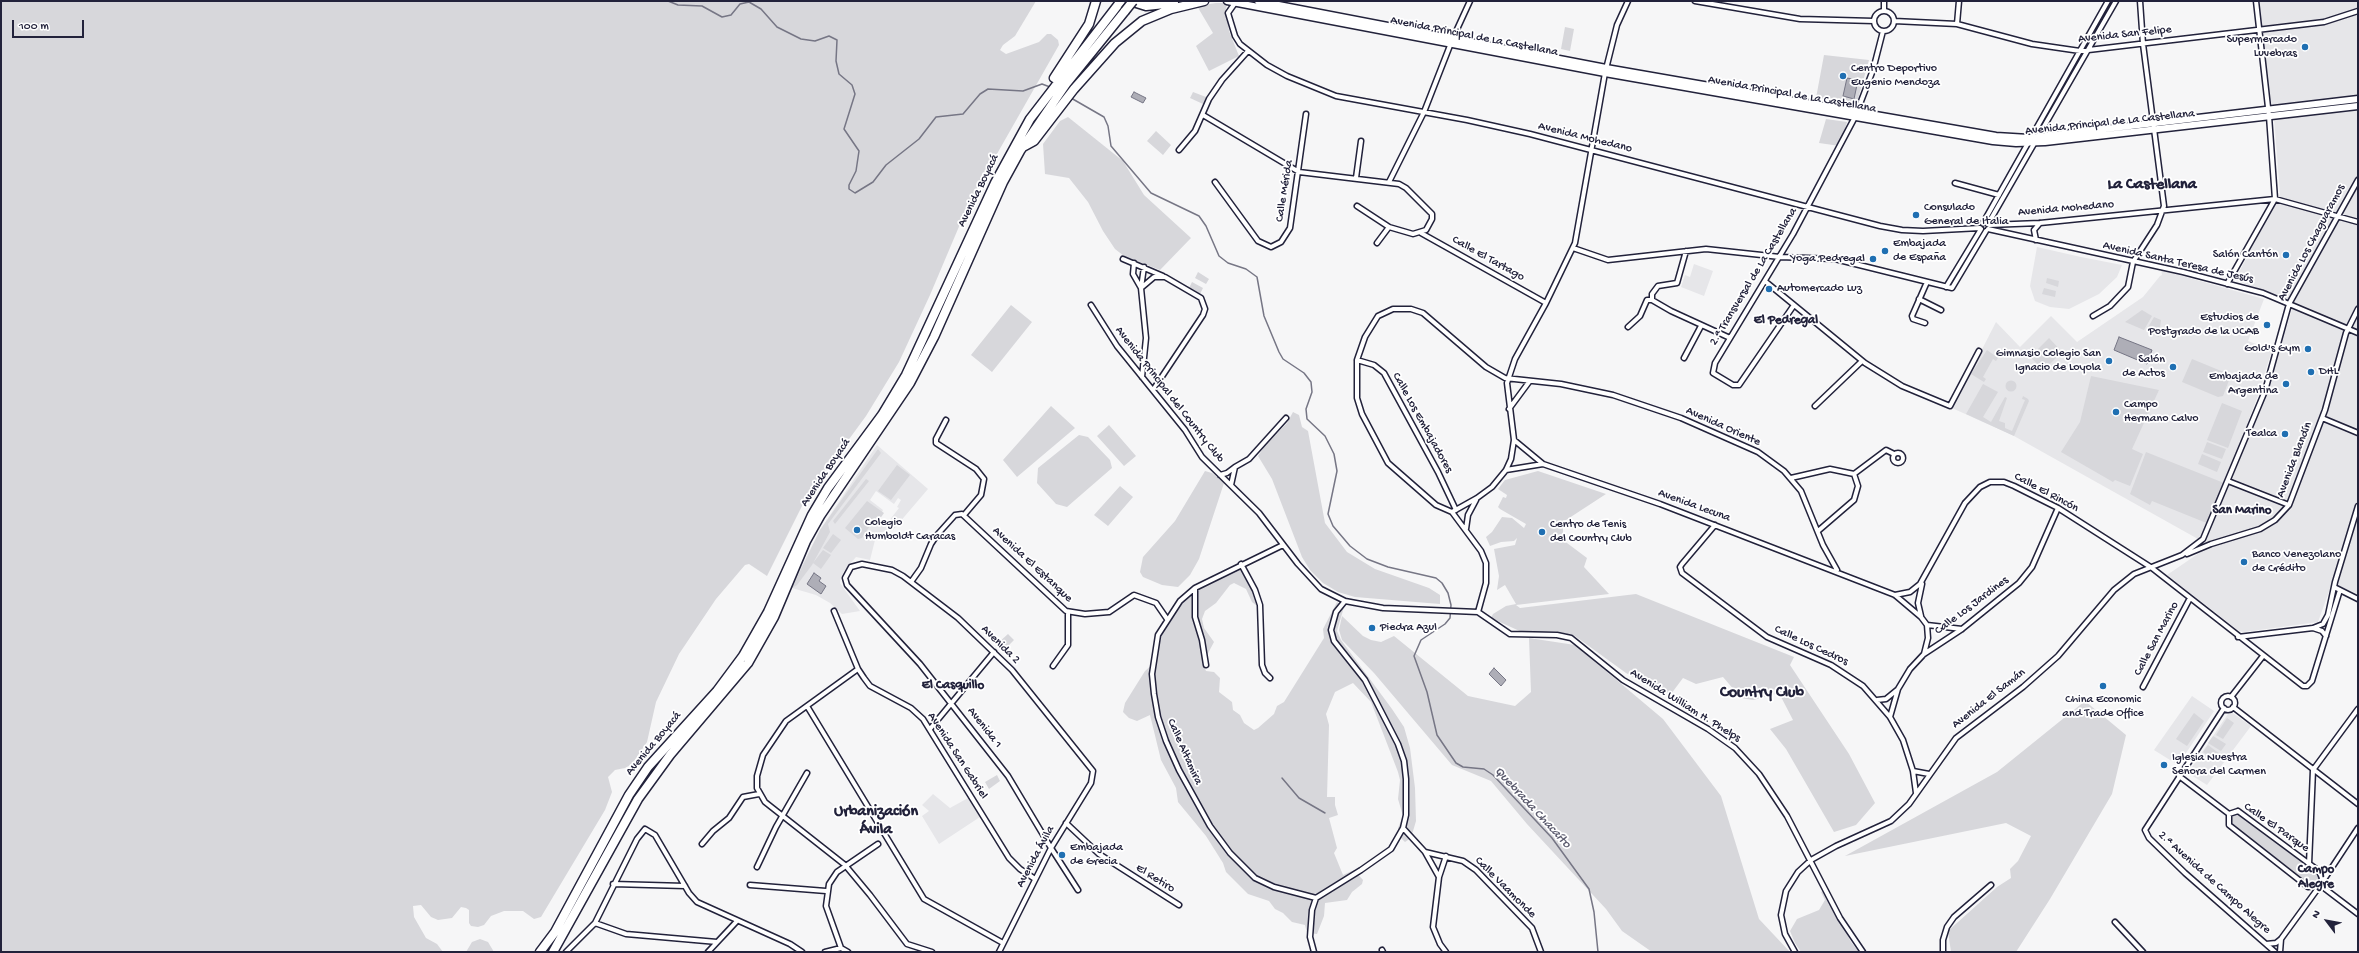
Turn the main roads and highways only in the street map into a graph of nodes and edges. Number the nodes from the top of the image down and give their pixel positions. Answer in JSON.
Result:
{"nodes":[{"id":1,"x":1096,"y":1,"type":"edge"},
{"id":2,"x":1132,"y":1,"type":"edge"},
{"id":3,"x":1180,"y":1,"type":"edge"},
{"id":4,"x":1204,"y":1,"type":"edge"},
{"id":5,"x":1119,"y":4,"type":"edge"},
{"id":6,"x":1056,"y":78,"type":"junction"},
{"id":7,"x":1056,"y":106,"type":"junction"},
{"id":8,"x":540,"y":952,"type":"edge"},
{"id":9,"x":553,"y":952,"type":"edge"}],
"edges":[{"from":1,"to":6,"type":"highway"},
{"from":2,"to":3,"type":"highway"},
{"from":2,"to":7,"type":"highway","bridge":true},
{"from":4,"to":7,"type":"highway"},
{"from":5,"to":6,"type":"highway"},
{"from":6,"to":8,"type":"highway","name":"Avenida Boyacá"},
{"from":7,"to":9,"type":"highway","name":"Avenida Boyacá"}]}
